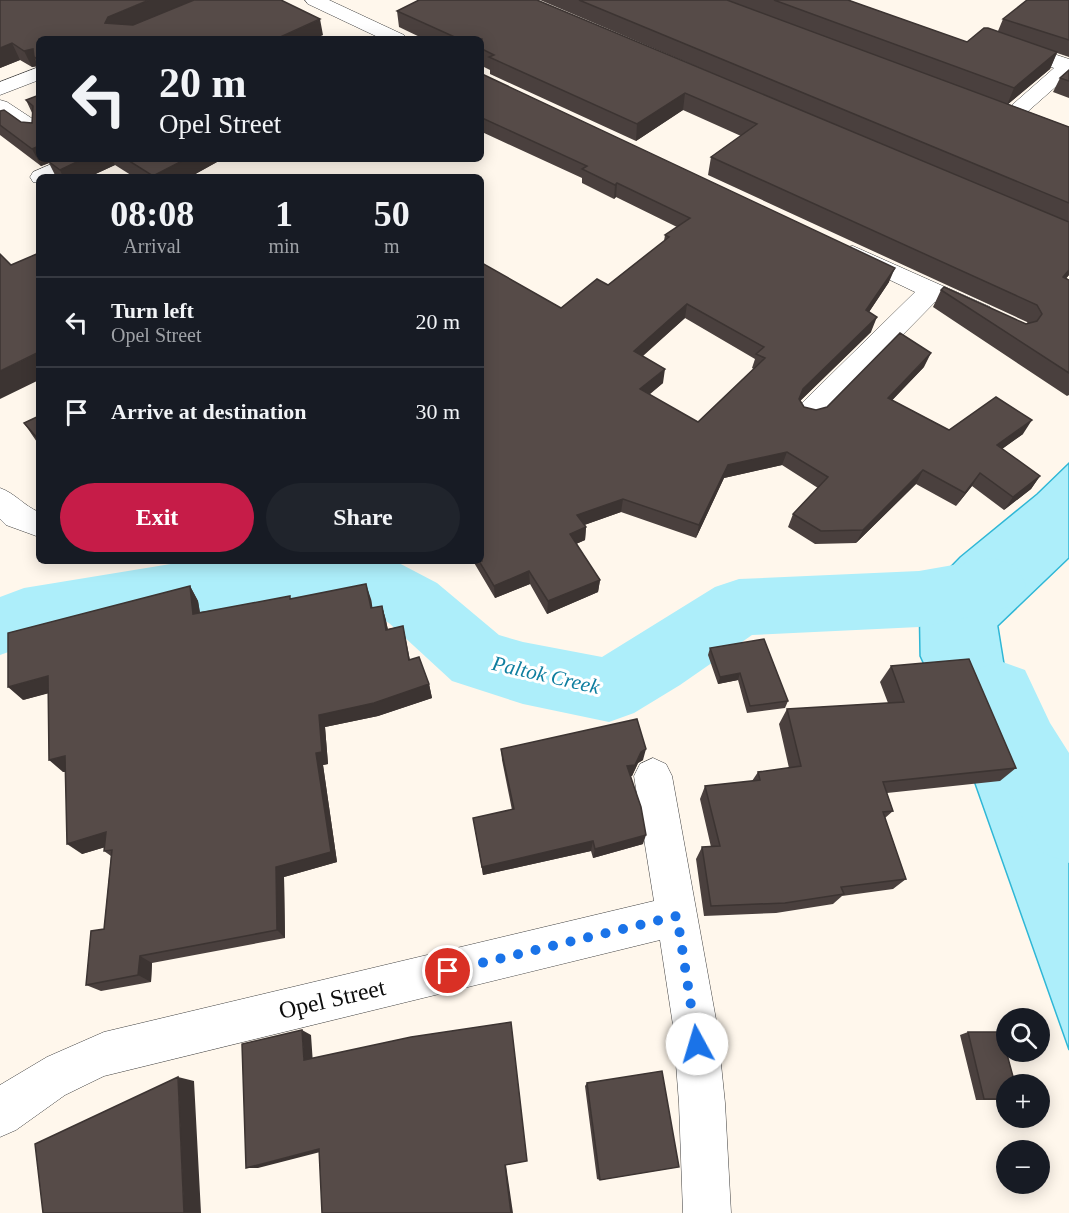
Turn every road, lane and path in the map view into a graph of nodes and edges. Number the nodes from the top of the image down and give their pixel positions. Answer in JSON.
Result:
{"nodes":[{"id":1,"x":314,"y":0,"type":"edge"},
{"id":2,"x":391,"y":36,"type":"edge"},
{"id":3,"x":990,"y":39,"type":"edge"},
{"id":4,"x":1069,"y":66,"type":"edge"},
{"id":5,"x":36,"y":74,"type":"edge"},
{"id":6,"x":0,"y":89,"type":"edge"},
{"id":7,"x":0,"y":106,"type":"edge"},
{"id":8,"x":988,"y":109,"type":"edge"},
{"id":9,"x":1010,"y":117,"type":"junction"},
{"id":10,"x":1029,"y":124,"type":"edge"},
{"id":11,"x":36,"y":130,"type":"edge"},
{"id":12,"x":74,"y":162,"type":"edge"},
{"id":13,"x":48,"y":174,"type":"edge"},
{"id":14,"x":836,"y":245,"type":"edge"},
{"id":15,"x":932,"y":290,"type":"junction"},
{"id":16,"x":996,"y":320,"type":"edge"},
{"id":17,"x":810,"y":412,"type":"edge"},
{"id":18,"x":0,"y":500,"type":"edge"},
{"id":19,"x":36,"y":524,"type":"edge"},
{"id":20,"x":653,"y":776,"type":"dead end"},
{"id":21,"x":677,"y":916,"type":"junction"},
{"id":22,"x":0,"y":1114,"type":"edge"},
{"id":23,"x":707,"y":1213,"type":"edge"}],
"edges":[{"from":1,"to":2,"type":"street"},
{"from":3,"to":4,"type":"street"},
{"from":4,"to":9,"type":"street"},
{"from":5,"to":6,"type":"street"},
{"from":7,"to":11,"type":"street"},
{"from":8,"to":9,"type":"street"},
{"from":9,"to":10,"type":"street"},
{"from":12,"to":13,"type":"street"},
{"from":14,"to":15,"type":"street"},
{"from":15,"to":16,"type":"street"},
{"from":15,"to":17,"type":"street"},
{"from":18,"to":19,"type":"street"},
{"from":20,"to":21,"type":"street"},
{"from":21,"to":22,"type":"street","name":"Opel Street"},
{"from":21,"to":23,"type":"street"}]}
